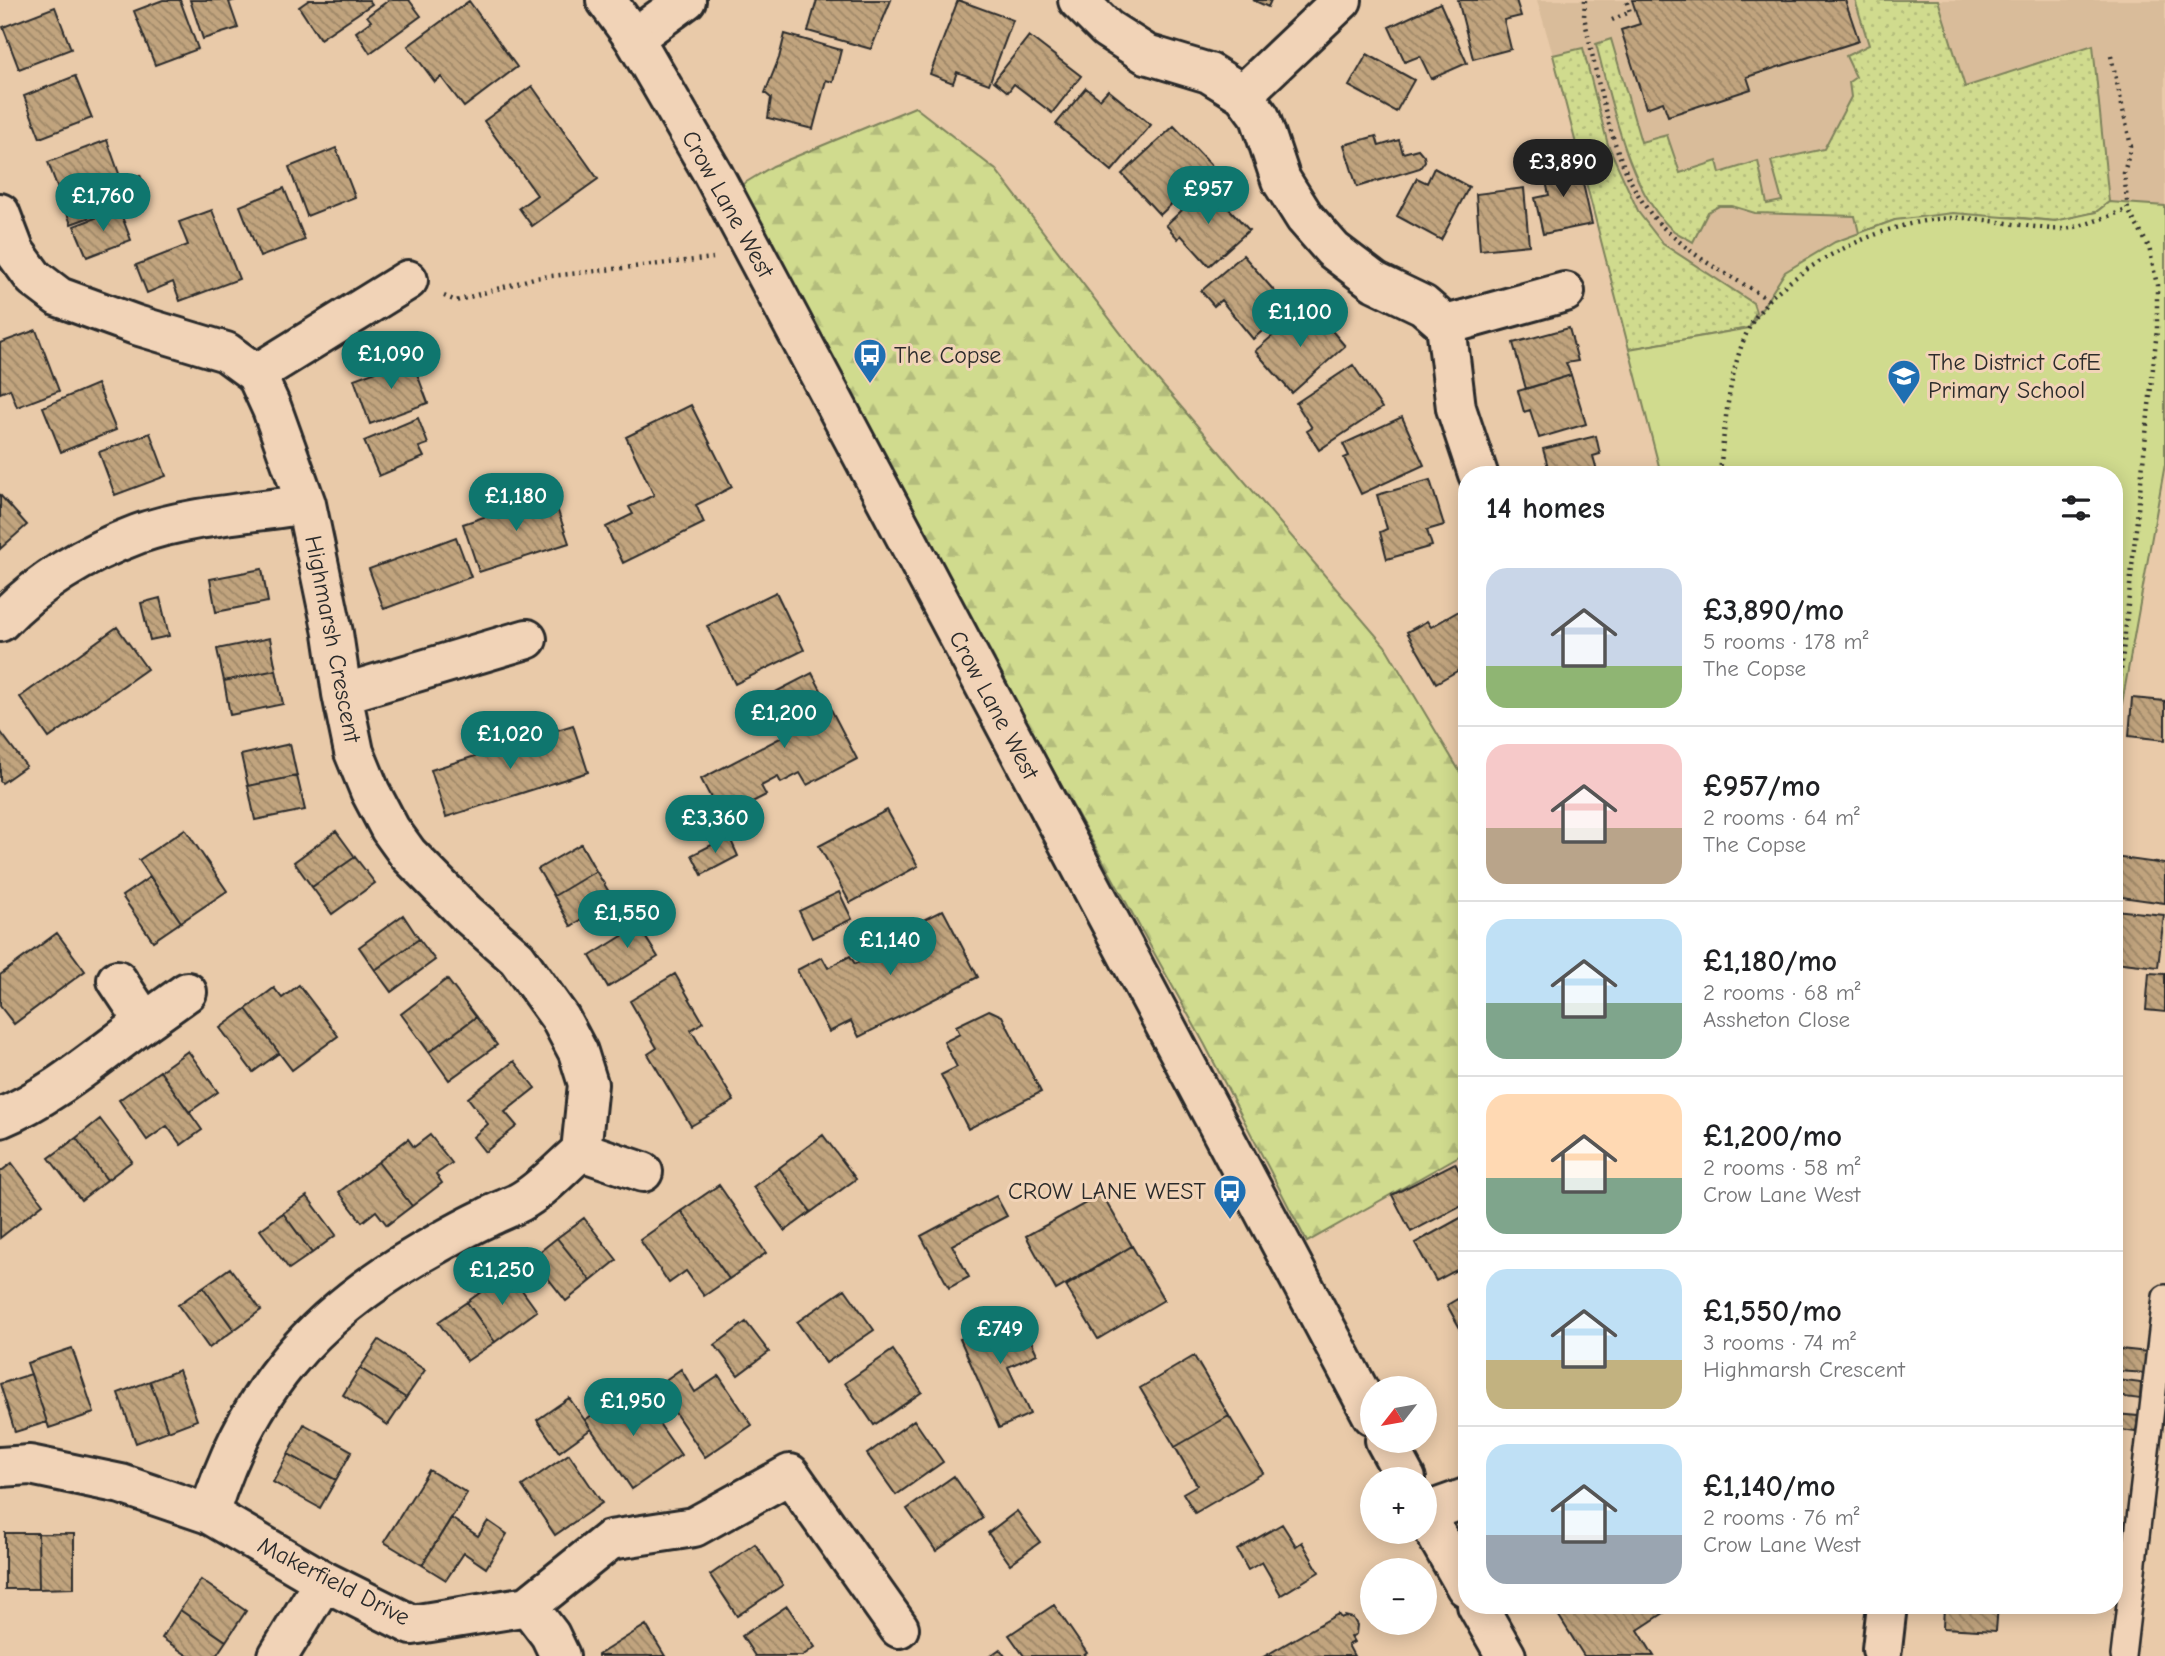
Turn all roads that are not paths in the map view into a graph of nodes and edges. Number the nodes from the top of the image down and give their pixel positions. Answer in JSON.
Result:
{"nodes":[{"id":1,"x":606,"y":0,"type":"edge"},
{"id":2,"x":686,"y":0,"type":"edge"},
{"id":3,"x":1078,"y":0,"type":"edge"},
{"id":4,"x":1342,"y":0,"type":"edge"},
{"id":5,"x":634,"y":37,"type":"junction"},
{"id":6,"x":1243,"y":94,"type":"junction"},
{"id":7,"x":0,"y":213,"type":"edge"},
{"id":8,"x":408,"y":280,"type":"road end"},
{"id":9,"x":1565,"y":292,"type":"dead end"},
{"id":10,"x":1446,"y":325,"type":"junction"},
{"id":11,"x":256,"y":374,"type":"junction"},
{"id":12,"x":1475,"y":466,"type":"edge"},
{"id":13,"x":306,"y":504,"type":"junction"},
{"id":14,"x":0,"y":622,"type":"edge"},
{"id":15,"x":527,"y":639,"type":"dead end"},
{"id":16,"x":342,"y":694,"type":"junction"},
{"id":17,"x":117,"y":980,"type":"dead end"},
{"id":18,"x":187,"y":992,"type":"dead end"},
{"id":19,"x":145,"y":1022,"type":"junction"},
{"id":20,"x":0,"y":1118,"type":"edge"},
{"id":21,"x":581,"y":1151,"type":"junction"},
{"id":22,"x":643,"y":1172,"type":"dead end"},
{"id":23,"x":2165,"y":1297,"type":"edge"},
{"id":24,"x":1360,"y":1392,"type":"edge"},
{"id":25,"x":0,"y":1467,"type":"edge"},
{"id":26,"x":1458,"y":1501,"type":"edge"},
{"id":27,"x":1437,"y":1508,"type":"edge"},
{"id":28,"x":209,"y":1514,"type":"junction"},
{"id":29,"x":1437,"y":1536,"type":"edge"},
{"id":30,"x":1458,"y":1573,"type":"edge"},
{"id":31,"x":324,"y":1581,"type":"junction"},
{"id":32,"x":528,"y":1606,"type":"junction"},
{"id":33,"x":1482,"y":1614,"type":"edge"},
{"id":34,"x":1886,"y":1614,"type":"edge"},
{"id":35,"x":899,"y":1628,"type":"dead end"},
{"id":36,"x":1882,"y":1649,"type":"dead end"},
{"id":37,"x":278,"y":1656,"type":"edge"},
{"id":38,"x":561,"y":1656,"type":"edge"},
{"id":39,"x":1506,"y":1656,"type":"edge"},
{"id":40,"x":2123,"y":1656,"type":"edge"}],
"edges":[{"from":1,"to":5,"type":"street","name":"Crow Lane West"},
{"from":2,"to":5,"type":"street"},
{"from":3,"to":6,"type":"street"},
{"from":4,"to":6,"type":"street"},
{"from":5,"to":24,"type":"street","name":"Crow Lane West"},
{"from":6,"to":10,"type":"street"},
{"from":7,"to":11,"type":"street","name":"Highmarsh Crescent"},
{"from":8,"to":11,"type":"street"},
{"from":9,"to":10,"type":"street"},
{"from":10,"to":12,"type":"street"},
{"from":11,"to":13,"type":"street","name":"Highmarsh Crescent"},
{"from":13,"to":14,"type":"street"},
{"from":13,"to":16,"type":"street","name":"Highmarsh Crescent"},
{"from":15,"to":16,"type":"street"},
{"from":16,"to":21,"type":"street","name":"Highmarsh Crescent"},
{"from":17,"to":19,"type":"street"},
{"from":18,"to":19,"type":"street"},
{"from":19,"to":20,"type":"street"},
{"from":21,"to":22,"type":"street"},
{"from":21,"to":28,"type":"street"},
{"from":23,"to":40,"type":"lane"},
{"from":25,"to":28,"type":"street","name":"Makerfield Drive"},
{"from":26,"to":27,"type":"street"},
{"from":28,"to":31,"type":"street","name":"Makerfield Drive"},
{"from":29,"to":30,"type":"street"},
{"from":31,"to":32,"type":"street","name":"Makerfield Drive"},
{"from":31,"to":37,"type":"street"},
{"from":32,"to":35,"type":"street","name":"Makerfield Drive"},
{"from":32,"to":38,"type":"street"},
{"from":33,"to":39,"type":"street"},
{"from":34,"to":36,"type":"street"}]}
